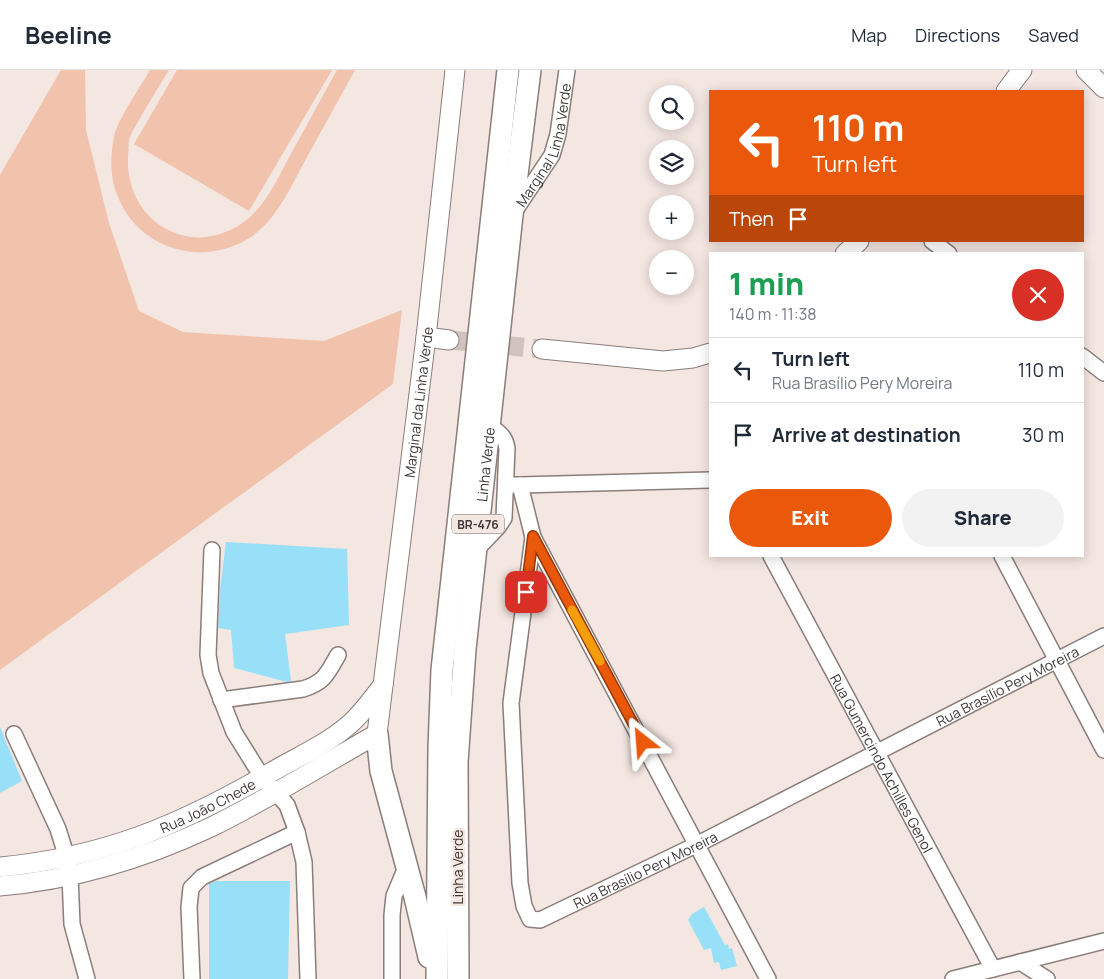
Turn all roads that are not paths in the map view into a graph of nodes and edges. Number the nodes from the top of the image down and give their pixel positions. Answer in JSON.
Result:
{"nodes":[{"id":1,"x":455,"y":70,"type":"edge"},
{"id":2,"x":508,"y":70,"type":"edge"},
{"id":3,"x":530,"y":70,"type":"edge"},
{"id":4,"x":567,"y":70,"type":"edge"},
{"id":5,"x":1022,"y":70,"type":"edge"},
{"id":6,"x":1086,"y":70,"type":"edge"},
{"id":7,"x":1104,"y":88,"type":"edge"},
{"id":8,"x":1007,"y":90,"type":"edge"},
{"id":9,"x":512,"y":216,"type":"junction"},
{"id":10,"x":858,"y":242,"type":"edge"},
{"id":11,"x":933,"y":242,"type":"edge"},
{"id":12,"x":847,"y":252,"type":"edge"},
{"id":13,"x":946,"y":252,"type":"edge"},
{"id":14,"x":426,"y":337,"type":"junction"},
{"id":15,"x":449,"y":340,"type":"tunnel mouth"},
{"id":16,"x":542,"y":349,"type":"tunnel mouth"},
{"id":17,"x":709,"y":353,"type":"edge"},
{"id":18,"x":1084,"y":358,"type":"edge"},
{"id":19,"x":1104,"y":373,"type":"edge"},
{"id":20,"x":489,"y":426,"type":"junction"},
{"id":21,"x":709,"y":480,"type":"edge"},
{"id":22,"x":513,"y":485,"type":"junction"},
{"id":23,"x":533,"y":536,"type":"junction"},
{"id":24,"x":212,"y":550,"type":"dead end"},
{"id":25,"x":476,"y":550,"type":"junction"},
{"id":26,"x":772,"y":557,"type":"edge"},
{"id":27,"x":1003,"y":557,"type":"edge"},
{"id":28,"x":1104,"y":636,"type":"edge"},
{"id":29,"x":338,"y":656,"type":"dead end"},
{"id":30,"x":1058,"y":660,"type":"junction"},
{"id":31,"x":384,"y":684,"type":"junction"},
{"id":32,"x":221,"y":700,"type":"junction"},
{"id":33,"x":14,"y":734,"type":"dead end"},
{"id":34,"x":377,"y":734,"type":"junction"},
{"id":35,"x":1104,"y":750,"type":"edge"},
{"id":36,"x":877,"y":753,"type":"junction"},
{"id":37,"x":262,"y":777,"type":"junction"},
{"id":38,"x":274,"y":792,"type":"junction"},
{"id":39,"x":297,"y":832,"type":"junction"},
{"id":40,"x":698,"y":844,"type":"junction"},
{"id":41,"x":407,"y":865,"type":"junction"},
{"id":42,"x":0,"y":867,"type":"edge"},
{"id":43,"x":68,"y":867,"type":"junction"},
{"id":44,"x":0,"y":886,"type":"edge"},
{"id":45,"x":1104,"y":941,"type":"edge"},
{"id":46,"x":1020,"y":962,"type":"junction"},
{"id":47,"x":993,"y":969,"type":"junction"},
{"id":48,"x":87,"y":979,"type":"edge"},
{"id":49,"x":192,"y":979,"type":"edge"},
{"id":50,"x":308,"y":979,"type":"edge"},
{"id":51,"x":392,"y":979,"type":"edge"},
{"id":52,"x":433,"y":979,"type":"edge"},
{"id":53,"x":437,"y":979,"type":"edge"},
{"id":54,"x":458,"y":979,"type":"edge"},
{"id":55,"x":768,"y":979,"type":"edge"},
{"id":56,"x":953,"y":979,"type":"edge"},
{"id":57,"x":1047,"y":979,"type":"edge"}],
"edges":[{"from":1,"to":14,"type":"main road","name":"Marginal da Linha Verde"},
{"from":2,"to":53,"type":"highway","name":"Linha Verde","number":"BR-476"},
{"from":3,"to":9,"type":"highway","name":"Linha Verde","number":"BR-476"},
{"from":4,"to":9,"type":"street","name":"Marginal Linha Verde"},
{"from":5,"to":8,"type":"main road"},
{"from":6,"to":7,"type":"main road"},
{"from":9,"to":20,"type":"highway","name":"Linha Verde","number":"BR-476"},
{"from":10,"to":12,"type":"main road"},
{"from":11,"to":13,"type":"street"},
{"from":14,"to":15,"type":"main road"},
{"from":14,"to":31,"type":"main road","name":"Marginal da Linha Verde"},
{"from":16,"to":17,"type":"main road"},
{"from":18,"to":19,"type":"street"},
{"from":20,"to":22,"type":"street"},
{"from":20,"to":25,"type":"highway","name":"Linha Verde","number":"BR-476"},
{"from":21,"to":22,"type":"street"},
{"from":22,"to":23,"type":"street"},
{"from":22,"to":25,"type":"street"},
{"from":23,"to":40,"type":"street"},
{"from":23,"to":40,"type":"street","name":"Rua Brasílio Pery Moreira"},
{"from":24,"to":32,"type":"street"},
{"from":25,"to":54,"type":"highway","name":"Linha Verde","number":"BR-476"},
{"from":26,"to":36,"type":"street","name":"Rua Gumercindo Achilles Genol"},
{"from":27,"to":30,"type":"street"},
{"from":28,"to":30,"type":"street","name":"Rua Brasílio Pery Moreira"},
{"from":29,"to":32,"type":"street"},
{"from":30,"to":35,"type":"street"},
{"from":30,"to":36,"type":"street","name":"Rua Brasílio Pery Moreira"},
{"from":31,"to":34,"type":"main road","name":"Marginal da Linha Verde"},
{"from":31,"to":37,"type":"main road","name":"Rua João Chede"},
{"from":32,"to":37,"type":"street"},
{"from":33,"to":43,"type":"street"},
{"from":34,"to":38,"type":"main road","name":"Rua João Chede"},
{"from":34,"to":41,"type":"highway"},
{"from":36,"to":40,"type":"street","name":"Rua Brasílio Pery Moreira"},
{"from":36,"to":47,"type":"street","name":"Rua Gumercindo Achilles Genol"},
{"from":37,"to":38,"type":"street"},
{"from":37,"to":43,"type":"main road","name":"Rua João Chede"},
{"from":38,"to":39,"type":"street"},
{"from":38,"to":43,"type":"main road","name":"Rua João Chede"},
{"from":39,"to":49,"type":"street"},
{"from":39,"to":50,"type":"street"},
{"from":40,"to":55,"type":"street"},
{"from":41,"to":51,"type":"street"},
{"from":41,"to":52,"type":"highway"},
{"from":42,"to":43,"type":"main road","name":"Rua João Chede"},
{"from":43,"to":44,"type":"main road","name":"Rua João Chede"},
{"from":43,"to":48,"type":"street"},
{"from":45,"to":46,"type":"street"},
{"from":46,"to":47,"type":"street"},
{"from":46,"to":57,"type":"street"},
{"from":47,"to":56,"type":"street"}]}
